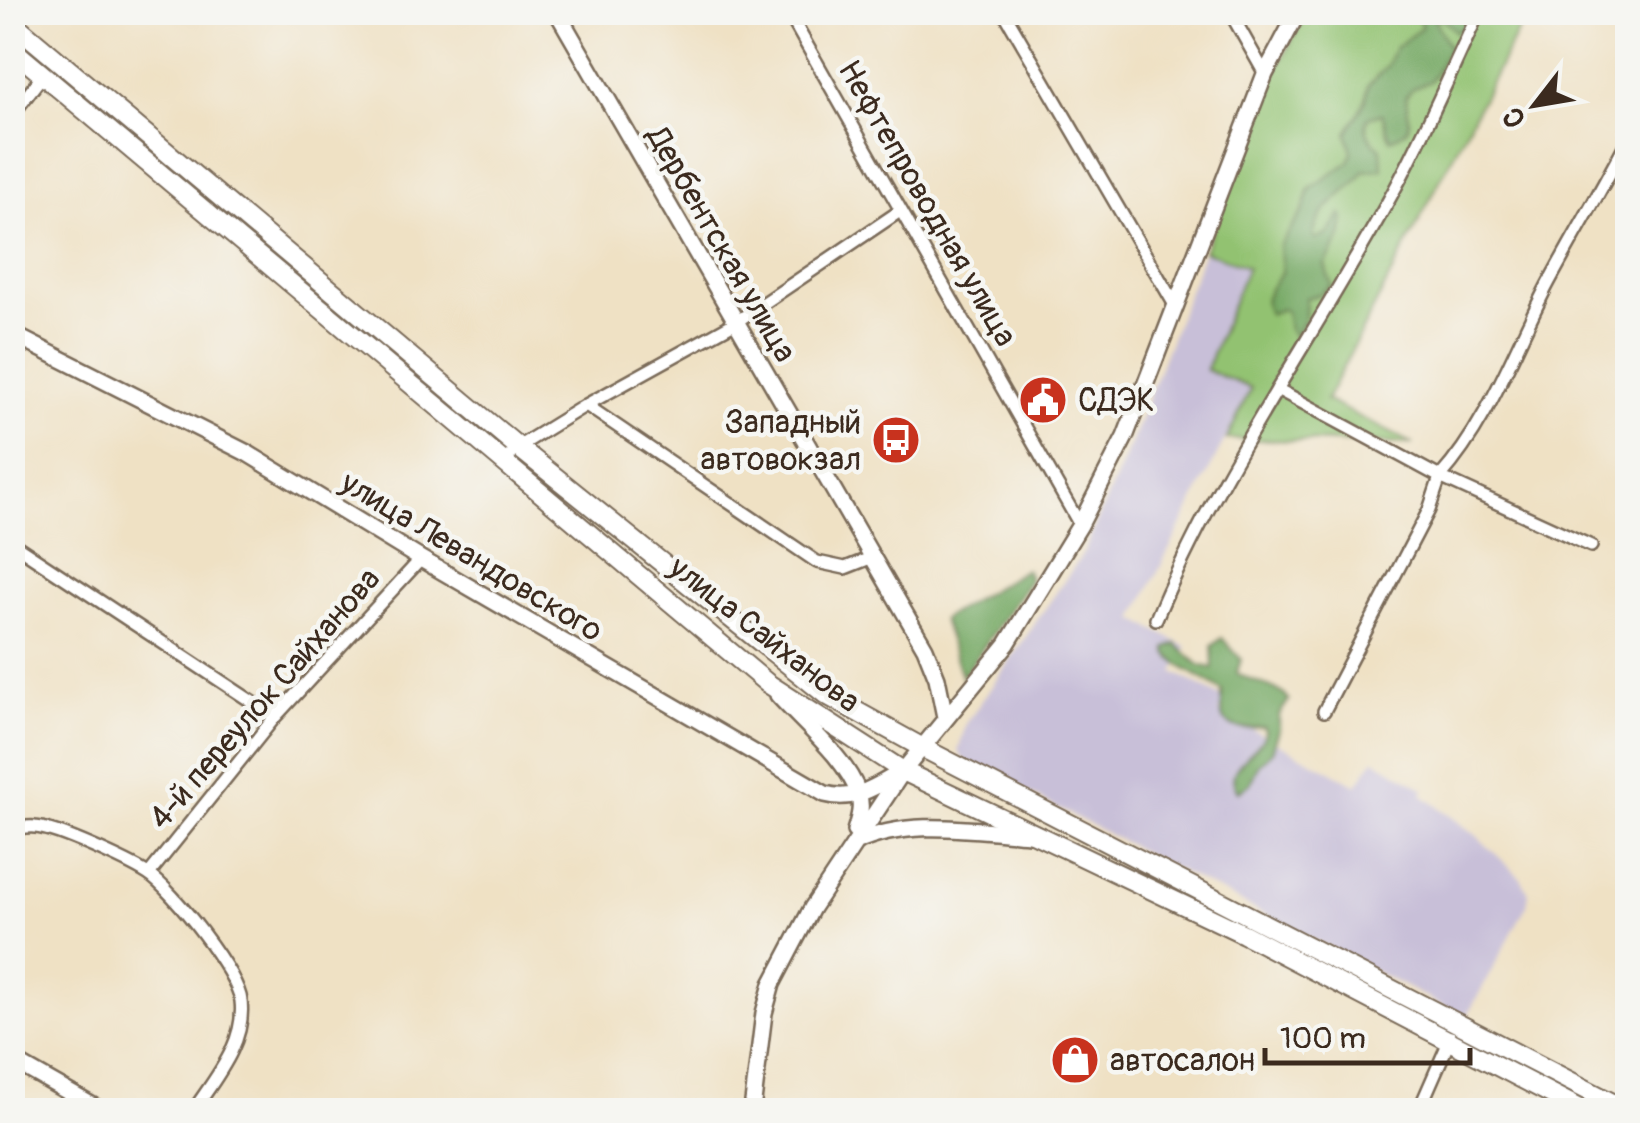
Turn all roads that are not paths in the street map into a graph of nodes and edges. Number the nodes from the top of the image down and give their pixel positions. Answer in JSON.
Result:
{"nodes":[{"id":1,"x":557,"y":12,"type":"edge"},
{"id":2,"x":788,"y":12,"type":"edge"},
{"id":3,"x":1004,"y":12,"type":"edge"},
{"id":4,"x":1230,"y":12,"type":"edge"},
{"id":5,"x":1298,"y":12,"type":"edge"},
{"id":6,"x":1479,"y":12,"type":"edge"},
{"id":7,"x":12,"y":22,"type":"edge"},
{"id":8,"x":12,"y":49,"type":"edge"},
{"id":9,"x":1265,"y":74,"type":"junction"},
{"id":10,"x":43,"y":76,"type":"junction"},
{"id":11,"x":12,"y":115,"type":"edge"},
{"id":12,"x":1628,"y":139,"type":"edge"},
{"id":13,"x":900,"y":211,"type":"junction"},
{"id":14,"x":1176,"y":307,"type":"junction"},
{"id":15,"x":736,"y":322,"type":"junction"},
{"id":16,"x":12,"y":334,"type":"edge"},
{"id":17,"x":1278,"y":390,"type":"junction"},
{"id":18,"x":586,"y":405,"type":"junction"},
{"id":19,"x":518,"y":447,"type":"junction"},
{"id":20,"x":504,"y":462,"type":"junction"},
{"id":21,"x":1440,"y":477,"type":"junction"},
{"id":22,"x":1080,"y":524,"type":"junction"},
{"id":23,"x":12,"y":544,"type":"edge"},
{"id":24,"x":1591,"y":546,"type":"dead end"},
{"id":25,"x":873,"y":557,"type":"junction"},
{"id":26,"x":421,"y":559,"type":"junction"},
{"id":27,"x":1156,"y":618,"type":"dead end"},
{"id":28,"x":767,"y":683,"type":"junction"},
{"id":29,"x":1324,"y":710,"type":"dead end"},
{"id":30,"x":275,"y":717,"type":"junction"},
{"id":31,"x":944,"y":717,"type":"junction"},
{"id":32,"x":921,"y":747,"type":"junction"},
{"id":33,"x":902,"y":771,"type":"junction"},
{"id":34,"x":859,"y":795,"type":"junction"},
{"id":35,"x":12,"y":829,"type":"edge"},
{"id":36,"x":1035,"y":834,"type":"junction"},
{"id":37,"x":852,"y":845,"type":"junction"},
{"id":38,"x":150,"y":874,"type":"junction"},
{"id":39,"x":1453,"y":1033,"type":"junction"},
{"id":40,"x":12,"y":1060,"type":"edge"},
{"id":41,"x":100,"y":1110,"type":"edge"},
{"id":42,"x":194,"y":1110,"type":"edge"},
{"id":43,"x":752,"y":1110,"type":"edge"},
{"id":44,"x":1418,"y":1110,"type":"edge"},
{"id":45,"x":1582,"y":1110,"type":"edge"},
{"id":46,"x":1626,"y":1110,"type":"edge"}],
"edges":[{"from":1,"to":15,"type":"street","name":"Дербентская улица"},
{"from":2,"to":13,"type":"street","name":"Нефтепроводная улица"},
{"from":3,"to":14,"type":"street"},
{"from":4,"to":9,"type":"street"},
{"from":5,"to":9,"type":"street"},
{"from":6,"to":17,"type":"street"},
{"from":7,"to":19,"type":"main road","name":"улица Сайханова"},
{"from":8,"to":10,"type":"main road","name":"улица Сайханова"},
{"from":9,"to":14,"type":"street"},
{"from":10,"to":11,"type":"street"},
{"from":10,"to":20,"type":"main road","name":"улица Сайханова"},
{"from":12,"to":21,"type":"street"},
{"from":13,"to":15,"type":"street"},
{"from":13,"to":22,"type":"street","name":"Нефтепроводная улица"},
{"from":14,"to":22,"type":"street"},
{"from":15,"to":18,"type":"street"},
{"from":15,"to":25,"type":"street","name":"Дербентская улица"},
{"from":16,"to":26,"type":"street","name":"улица Левандовского"},
{"from":17,"to":21,"type":"street"},
{"from":17,"to":27,"type":"street"},
{"from":18,"to":19,"type":"street"},
{"from":18,"to":25,"type":"street"},
{"from":19,"to":20,"type":"street"},
{"from":19,"to":32,"type":"main road","name":"улица Сайханова"},
{"from":20,"to":28,"type":"main road","name":"улица Сайханова"},
{"from":21,"to":24,"type":"street"},
{"from":21,"to":29,"type":"street"},
{"from":22,"to":31,"type":"street"},
{"from":23,"to":30,"type":"street"},
{"from":25,"to":31,"type":"street","name":"Дербентская улица"},
{"from":26,"to":30,"type":"street","name":"4-й переулок Сайханова"},
{"from":26,"to":34,"type":"street","name":"улица Левандовского"},
{"from":28,"to":33,"type":"main road","name":"улица Сайханова"},
{"from":28,"to":34,"type":"street"},
{"from":30,"to":38,"type":"street","name":"4-й переулок Сайханова"},
{"from":31,"to":32,"type":"street"},
{"from":32,"to":33,"type":"street"},
{"from":32,"to":39,"type":"main road","name":"улица Сайханова"},
{"from":33,"to":34,"type":"street"},
{"from":33,"to":36,"type":"main road","name":"улица Сайханова"},
{"from":33,"to":37,"type":"street"},
{"from":34,"to":37,"type":"street"},
{"from":35,"to":38,"type":"street"},
{"from":36,"to":37,"type":"street"},
{"from":36,"to":39,"type":"main road","name":"улица Сайханова"},
{"from":37,"to":43,"type":"street"},
{"from":38,"to":42,"type":"street"},
{"from":39,"to":44,"type":"street"},
{"from":39,"to":45,"type":"main road","name":"улица Сайханова"},
{"from":39,"to":46,"type":"main road"},
{"from":40,"to":41,"type":"street"}]}
